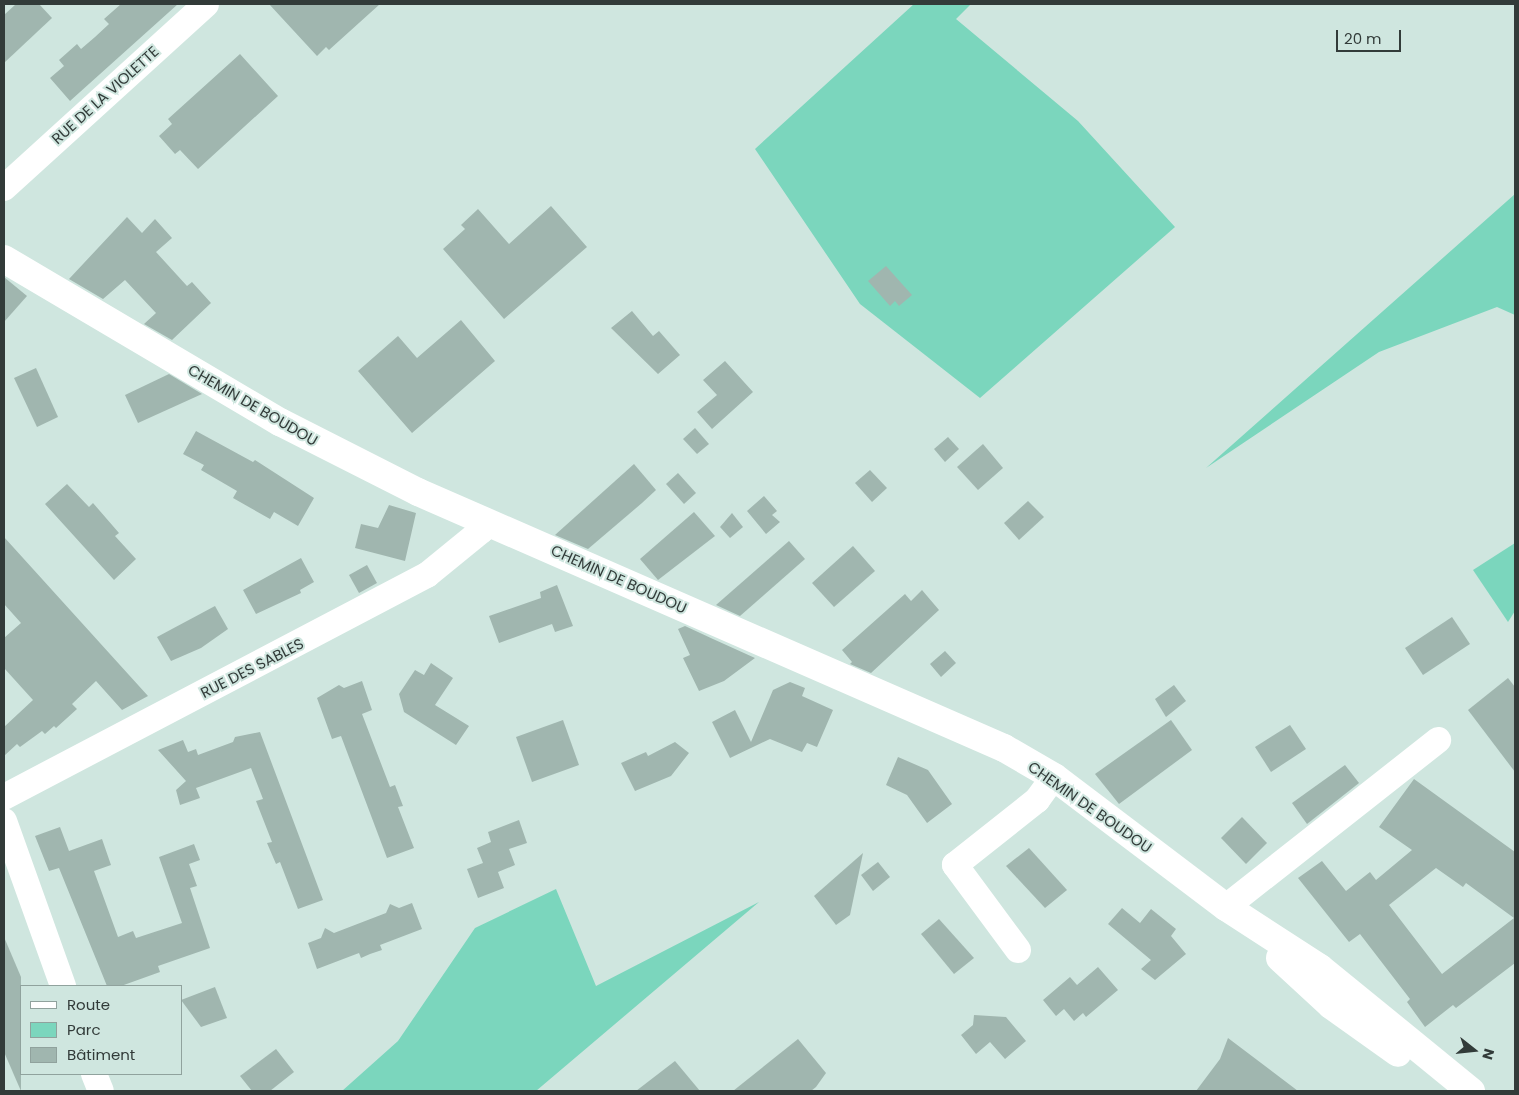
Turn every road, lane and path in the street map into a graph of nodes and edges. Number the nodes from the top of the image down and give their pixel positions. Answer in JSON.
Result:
{"nodes":[{"id":1,"x":206,"y":4,"type":"edge"},
{"id":2,"x":4,"y":188,"type":"edge"},
{"id":3,"x":4,"y":259,"type":"edge"},
{"id":4,"x":485,"y":520,"type":"junction"},
{"id":5,"x":1438,"y":740,"type":"dead end"},
{"id":6,"x":1054,"y":777,"type":"junction"},
{"id":7,"x":4,"y":796,"type":"edge"},
{"id":8,"x":4,"y":821,"type":"edge"},
{"id":9,"x":1226,"y":907,"type":"junction"},
{"id":10,"x":1018,"y":950,"type":"dead end"},
{"id":11,"x":63,"y":985,"type":"edge"},
{"id":12,"x":94,"y":1075,"type":"edge"},
{"id":13,"x":101,"y":1091,"type":"edge"},
{"id":14,"x":1448,"y":1091,"type":"edge"},
{"id":15,"x":1471,"y":1091,"type":"edge"}],
"edges":[{"from":1,"to":2,"type":"street","name":"RUE DE LA VIOLETTE"},
{"from":3,"to":4,"type":"street","name":"CHEMIN DE BOUDOU"},
{"from":4,"to":6,"type":"street","name":"CHEMIN DE BOUDOU"},
{"from":4,"to":7,"type":"street","name":"RUE DES SABLES"},
{"from":5,"to":9,"type":"street"},
{"from":6,"to":9,"type":"street","name":"CHEMIN DE BOUDOU"},
{"from":6,"to":10,"type":"street"},
{"from":8,"to":11,"type":"street"},
{"from":9,"to":14,"type":"street","name":"CHEMIN DE BOUDOU"},
{"from":9,"to":15,"type":"street","name":"CHEMIN DE BOUDOU"},
{"from":12,"to":13,"type":"street"}]}
